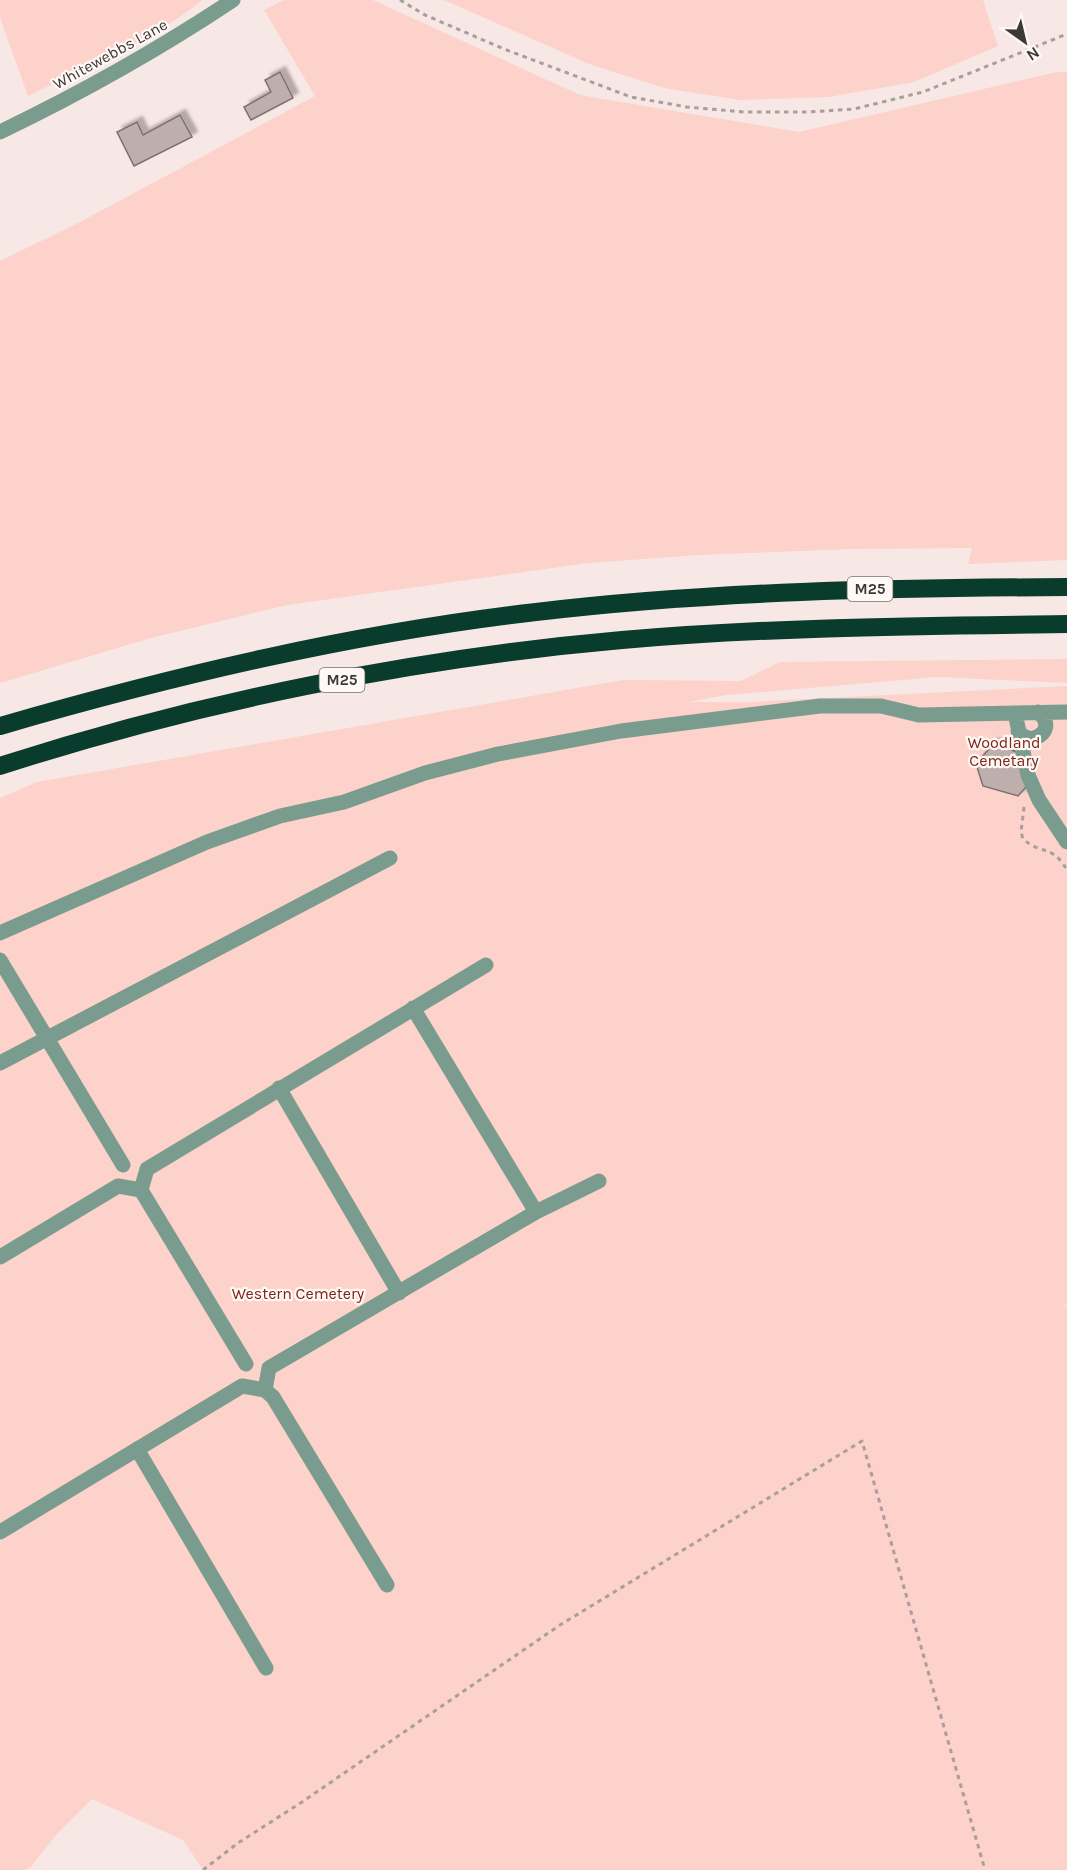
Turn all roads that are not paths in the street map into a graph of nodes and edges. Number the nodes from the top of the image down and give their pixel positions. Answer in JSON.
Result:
{"nodes":[{"id":1,"x":232,"y":0,"type":"edge"},
{"id":2,"x":0,"y":132,"type":"edge"},
{"id":3,"x":1067,"y":587,"type":"edge"},
{"id":4,"x":1067,"y":624,"type":"edge"},
{"id":5,"x":1038,"y":712,"type":"junction"},
{"id":6,"x":1067,"y":712,"type":"edge"},
{"id":7,"x":1015,"y":713,"type":"junction"},
{"id":8,"x":0,"y":726,"type":"edge"},
{"id":9,"x":1018,"y":731,"type":"junction"},
{"id":10,"x":0,"y":766,"type":"edge"},
{"id":11,"x":1067,"y":842,"type":"edge"},
{"id":12,"x":390,"y":858,"type":"dead end"},
{"id":13,"x":0,"y":933,"type":"edge"},
{"id":14,"x":0,"y":960,"type":"edge"},
{"id":15,"x":486,"y":965,"type":"dead end"},
{"id":16,"x":413,"y":1008,"type":"junction"},
{"id":17,"x":47,"y":1039,"type":"junction"},
{"id":18,"x":0,"y":1063,"type":"edge"},
{"id":19,"x":279,"y":1089,"type":"junction"},
{"id":20,"x":123,"y":1165,"type":"junction"},
{"id":21,"x":147,"y":1169,"type":"junction"},
{"id":22,"x":599,"y":1181,"type":"dead end"},
{"id":23,"x":118,"y":1186,"type":"junction"},
{"id":24,"x":141,"y":1190,"type":"junction"},
{"id":25,"x":536,"y":1212,"type":"junction"},
{"id":26,"x":0,"y":1257,"type":"edge"},
{"id":27,"x":399,"y":1293,"type":"junction"},
{"id":28,"x":246,"y":1364,"type":"junction"},
{"id":29,"x":269,"y":1368,"type":"junction"},
{"id":30,"x":242,"y":1386,"type":"junction"},
{"id":31,"x":265,"y":1390,"type":"junction"},
{"id":32,"x":137,"y":1449,"type":"junction"},
{"id":33,"x":0,"y":1532,"type":"edge"},
{"id":34,"x":387,"y":1585,"type":"dead end"},
{"id":35,"x":266,"y":1668,"type":"dead end"}],
"edges":[{"from":1,"to":2,"type":"street","name":"Whitewebbs Lane"},
{"from":3,"to":8,"type":"highway","number":"M25"},
{"from":4,"to":10,"type":"highway","number":"M25"},
{"from":5,"to":6,"type":"street"},
{"from":5,"to":7,"type":"street"},
{"from":5,"to":9,"type":"street"},
{"from":7,"to":9,"type":"street"},
{"from":7,"to":13,"type":"street"},
{"from":9,"to":11,"type":"street"},
{"from":12,"to":17,"type":"street"},
{"from":14,"to":17,"type":"street"},
{"from":15,"to":16,"type":"street"},
{"from":16,"to":19,"type":"street"},
{"from":16,"to":25,"type":"street"},
{"from":17,"to":18,"type":"street"},
{"from":17,"to":20,"type":"street"},
{"from":19,"to":21,"type":"street"},
{"from":19,"to":27,"type":"street"},
{"from":20,"to":21,"type":"street"},
{"from":20,"to":23,"type":"street"},
{"from":21,"to":24,"type":"street"},
{"from":22,"to":25,"type":"street"},
{"from":23,"to":24,"type":"street"},
{"from":23,"to":26,"type":"street"},
{"from":24,"to":28,"type":"street"},
{"from":25,"to":27,"type":"street"},
{"from":27,"to":29,"type":"street"},
{"from":28,"to":29,"type":"street"},
{"from":28,"to":30,"type":"street"},
{"from":29,"to":31,"type":"street"},
{"from":30,"to":31,"type":"street"},
{"from":30,"to":32,"type":"street"},
{"from":31,"to":34,"type":"street"},
{"from":32,"to":33,"type":"street"},
{"from":32,"to":35,"type":"street"}]}
